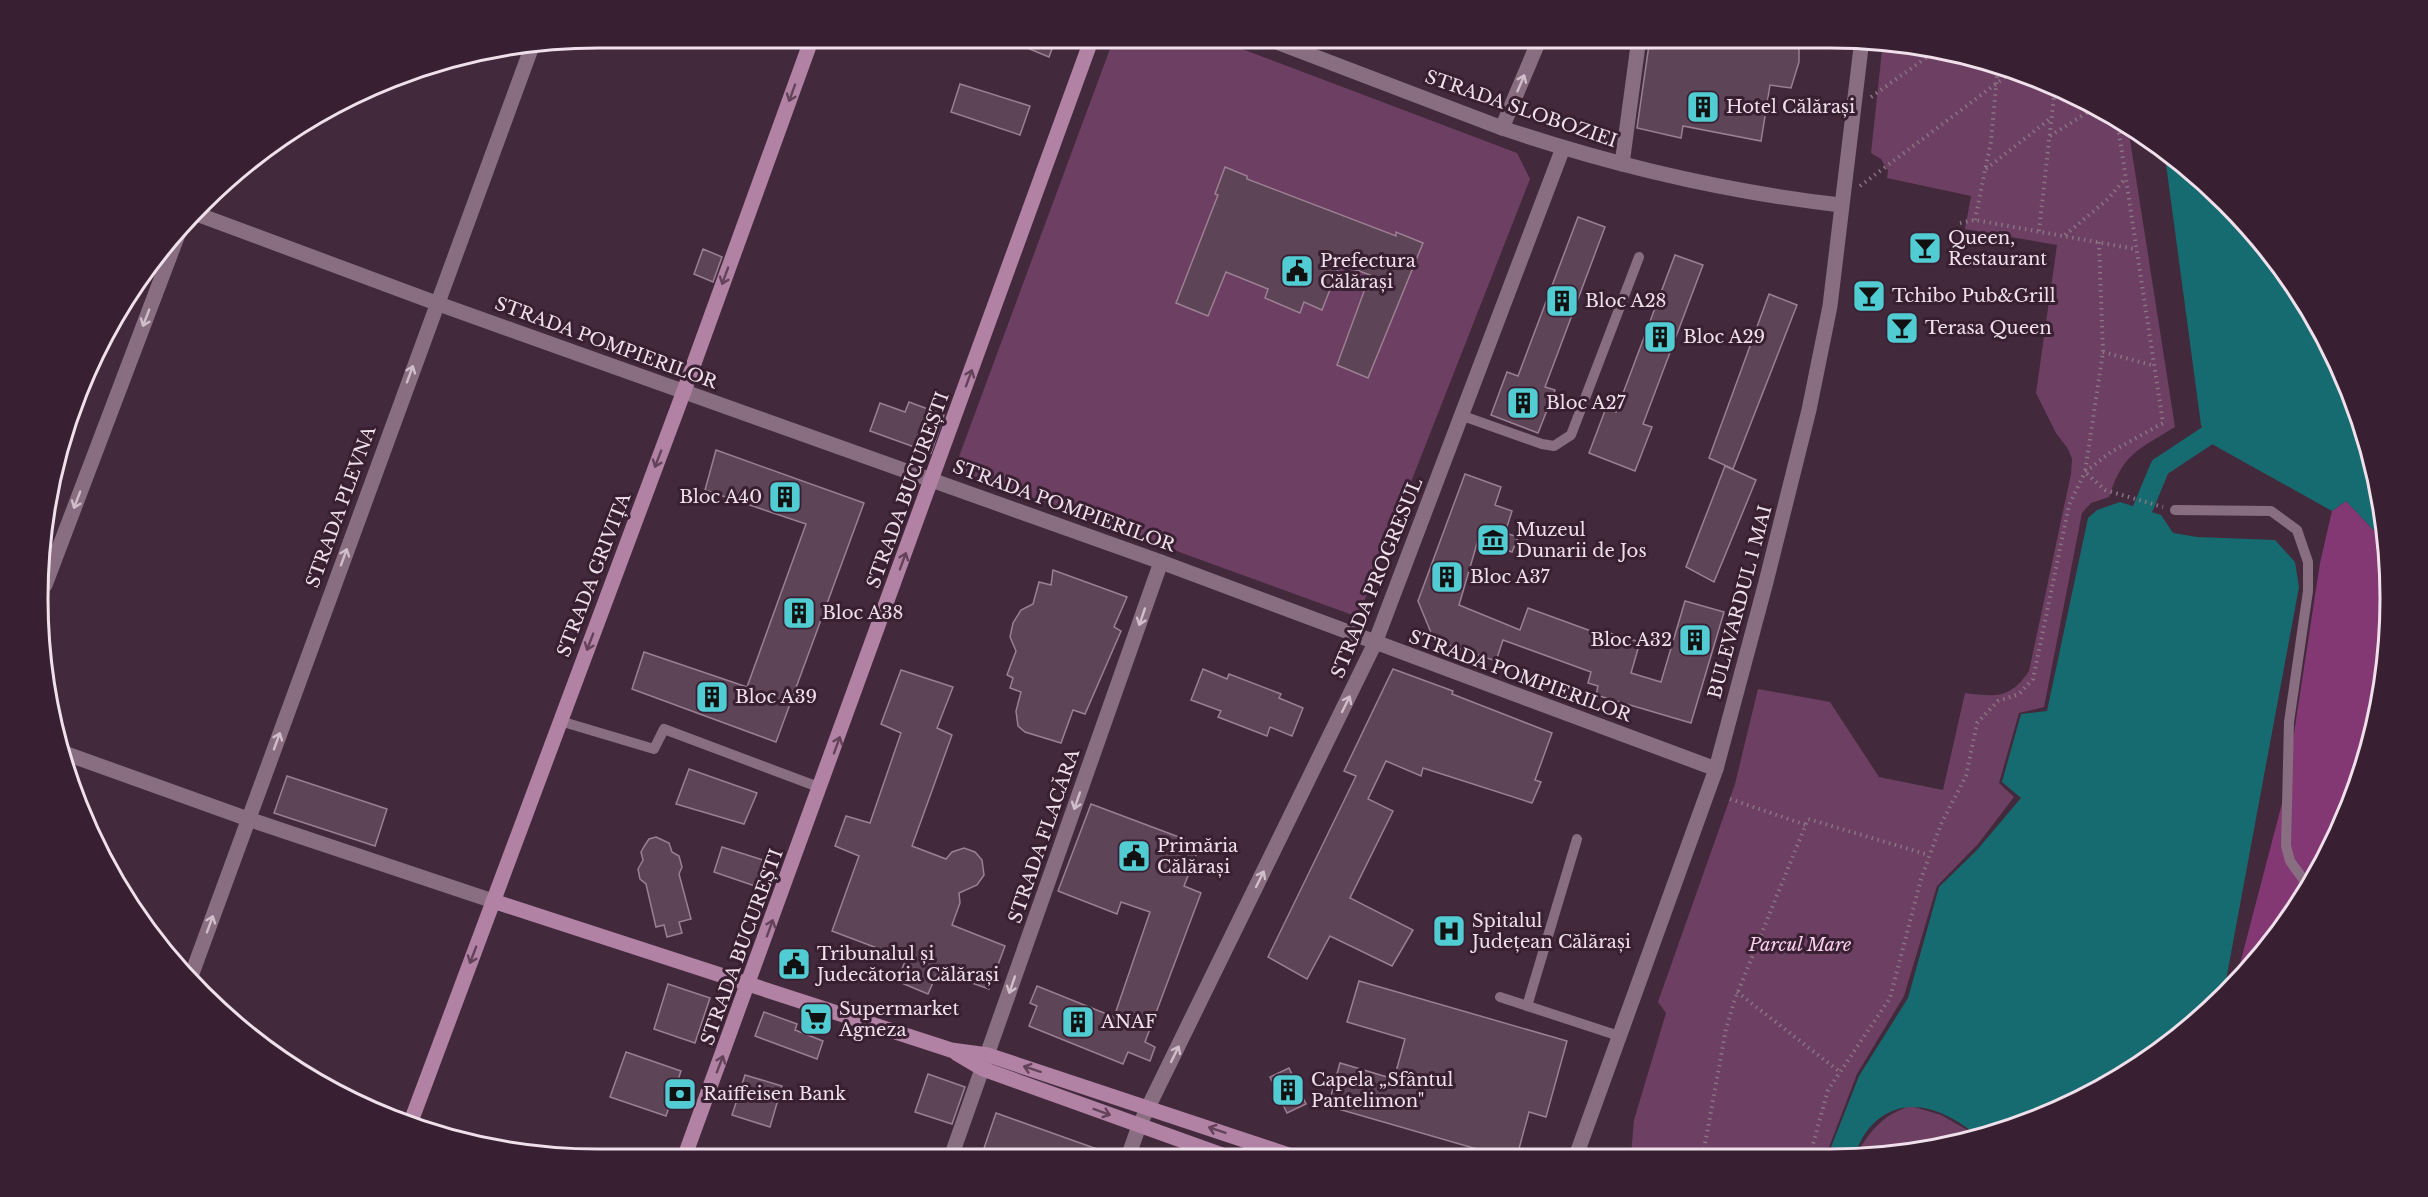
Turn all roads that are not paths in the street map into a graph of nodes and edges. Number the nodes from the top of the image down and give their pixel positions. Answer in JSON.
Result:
{"nodes":[{"id":1,"x":808,"y":48,"type":"edge"},
{"id":2,"x":1088,"y":48,"type":"edge"},
{"id":3,"x":1292,"y":48,"type":"edge"},
{"id":4,"x":1536,"y":48,"type":"edge"},
{"id":5,"x":1638,"y":48,"type":"edge"},
{"id":6,"x":1861,"y":49,"type":"edge"},
{"id":7,"x":530,"y":53,"type":"edge"},
{"id":8,"x":1502,"y":128,"type":"junction"},
{"id":9,"x":1563,"y":148,"type":"junction"},
{"id":10,"x":1622,"y":164,"type":"junction"},
{"id":11,"x":1841,"y":205,"type":"junction"},
{"id":12,"x":203,"y":216,"type":"edge"},
{"id":13,"x":171,"y":252,"type":"edge"},
{"id":14,"x":1639,"y":257,"type":"dead end"},
{"id":15,"x":436,"y":303,"type":"junction"},
{"id":16,"x":684,"y":391,"type":"junction"},
{"id":17,"x":1463,"y":416,"type":"junction"},
{"id":18,"x":933,"y":479,"type":"junction"},
{"id":19,"x":2175,"y":510,"type":"road end"},
{"id":20,"x":1161,"y":562,"type":"junction"},
{"id":21,"x":49,"y":575,"type":"edge"},
{"id":22,"x":1375,"y":643,"type":"junction"},
{"id":23,"x":561,"y":721,"type":"junction"},
{"id":24,"x":71,"y":756,"type":"edge"},
{"id":25,"x":1716,"y":769,"type":"junction"},
{"id":26,"x":821,"y":788,"type":"junction"},
{"id":27,"x":248,"y":819,"type":"junction"},
{"id":28,"x":1577,"y":840,"type":"dead end"},
{"id":29,"x":2303,"y":879,"type":"edge"},
{"id":30,"x":493,"y":901,"type":"junction"},
{"id":31,"x":193,"y":970,"type":"edge"},
{"id":32,"x":750,"y":983,"type":"junction"},
{"id":33,"x":1500,"y":997,"type":"dead end"},
{"id":34,"x":1527,"y":1006,"type":"junction"},
{"id":35,"x":1619,"y":1036,"type":"junction"},
{"id":36,"x":986,"y":1062,"type":"junction"},
{"id":37,"x":1149,"y":1107,"type":"junction"},
{"id":38,"x":413,"y":1116,"type":"edge"},
{"id":39,"x":1140,"y":1126,"type":"junction"},
{"id":40,"x":687,"y":1149,"type":"edge"},
{"id":41,"x":954,"y":1149,"type":"edge"},
{"id":42,"x":1131,"y":1149,"type":"edge"},
{"id":43,"x":1207,"y":1149,"type":"edge"},
{"id":44,"x":1272,"y":1149,"type":"edge"},
{"id":45,"x":1579,"y":1149,"type":"edge"}],
"edges":[{"from":1,"to":16,"type":"main road","name":"STRADA GRIVIȚA","one_way":true},
{"from":18,"to":2,"type":"main road","name":"STRADA BUCUREȘTI","one_way":true},
{"from":3,"to":8,"type":"street","name":"STRADA SLOBOZIEI"},
{"from":8,"to":4,"type":"street","one_way":true},
{"from":5,"to":10,"type":"street"},
{"from":6,"to":11,"type":"street","name":"BULEVARDUL 1 MAI"},
{"from":7,"to":15,"type":"street","name":"STRADA PLEVNA"},
{"from":8,"to":9,"type":"street","name":"STRADA SLOBOZIEI"},
{"from":9,"to":10,"type":"street","name":"STRADA SLOBOZIEI"},
{"from":9,"to":17,"type":"street","name":"STRADA PROGRESUL"},
{"from":10,"to":11,"type":"street","name":"STRADA SLOBOZIEI"},
{"from":11,"to":25,"type":"street","name":"BULEVARDUL 1 MAI"},
{"from":12,"to":15,"type":"street","name":"STRADA POMPIERILOR"},
{"from":13,"to":21,"type":"street","one_way":true},
{"from":14,"to":17,"type":"lane"},
{"from":15,"to":16,"type":"street","name":"STRADA POMPIERILOR"},
{"from":27,"to":15,"type":"street","name":"STRADA PLEVNA","one_way":true},
{"from":16,"to":18,"type":"street","name":"STRADA POMPIERILOR"},
{"from":16,"to":23,"type":"main road","name":"STRADA GRIVIȚA","one_way":true},
{"from":17,"to":22,"type":"street","name":"STRADA PROGRESUL"},
{"from":18,"to":20,"type":"street","name":"STRADA POMPIERILOR"},
{"from":26,"to":18,"type":"main road","name":"STRADA BUCUREȘTI","one_way":true},
{"from":19,"to":29,"type":"lane"},
{"from":20,"to":22,"type":"street","name":"STRADA POMPIERILOR"},
{"from":20,"to":36,"type":"street","name":"STRADA FLACĂRA","one_way":true},
{"from":22,"to":25,"type":"street","name":"STRADA POMPIERILOR"},
{"from":37,"to":22,"type":"street","name":"STRADA PROGRESUL","one_way":true},
{"from":23,"to":26,"type":"lane"},
{"from":23,"to":30,"type":"main road","name":"STRADA GRIVIȚA"},
{"from":24,"to":27,"type":"street"},
{"from":25,"to":35,"type":"street","name":"BULEVARDUL 1 MAI"},
{"from":32,"to":26,"type":"main road","name":"STRADA BUCUREȘTI","one_way":true},
{"from":27,"to":30,"type":"street"},
{"from":31,"to":27,"type":"street","name":"STRADA PLEVNA","one_way":true},
{"from":28,"to":34,"type":"lane"},
{"from":30,"to":32,"type":"main road"},
{"from":30,"to":38,"type":"main road","name":"STRADA GRIVIȚA","one_way":true},
{"from":32,"to":36,"type":"main road"},
{"from":40,"to":32,"type":"main road","name":"STRADA BUCUREȘTI","one_way":true},
{"from":33,"to":34,"type":"lane"},
{"from":34,"to":35,"type":"lane"},
{"from":35,"to":45,"type":"street","name":"BULEVARDUL 1 MAI"},
{"from":37,"to":36,"type":"main road","one_way":true},
{"from":36,"to":39,"type":"main road","one_way":true},
{"from":36,"to":41,"type":"street","name":"STRADA FLACĂRA"},
{"from":37,"to":39,"type":"street","name":"STRADA PROGRESUL"},
{"from":44,"to":37,"type":"main road","one_way":true},
{"from":39,"to":42,"type":"street","name":"STRADA PROGRESUL"},
{"from":39,"to":43,"type":"main road"}]}
